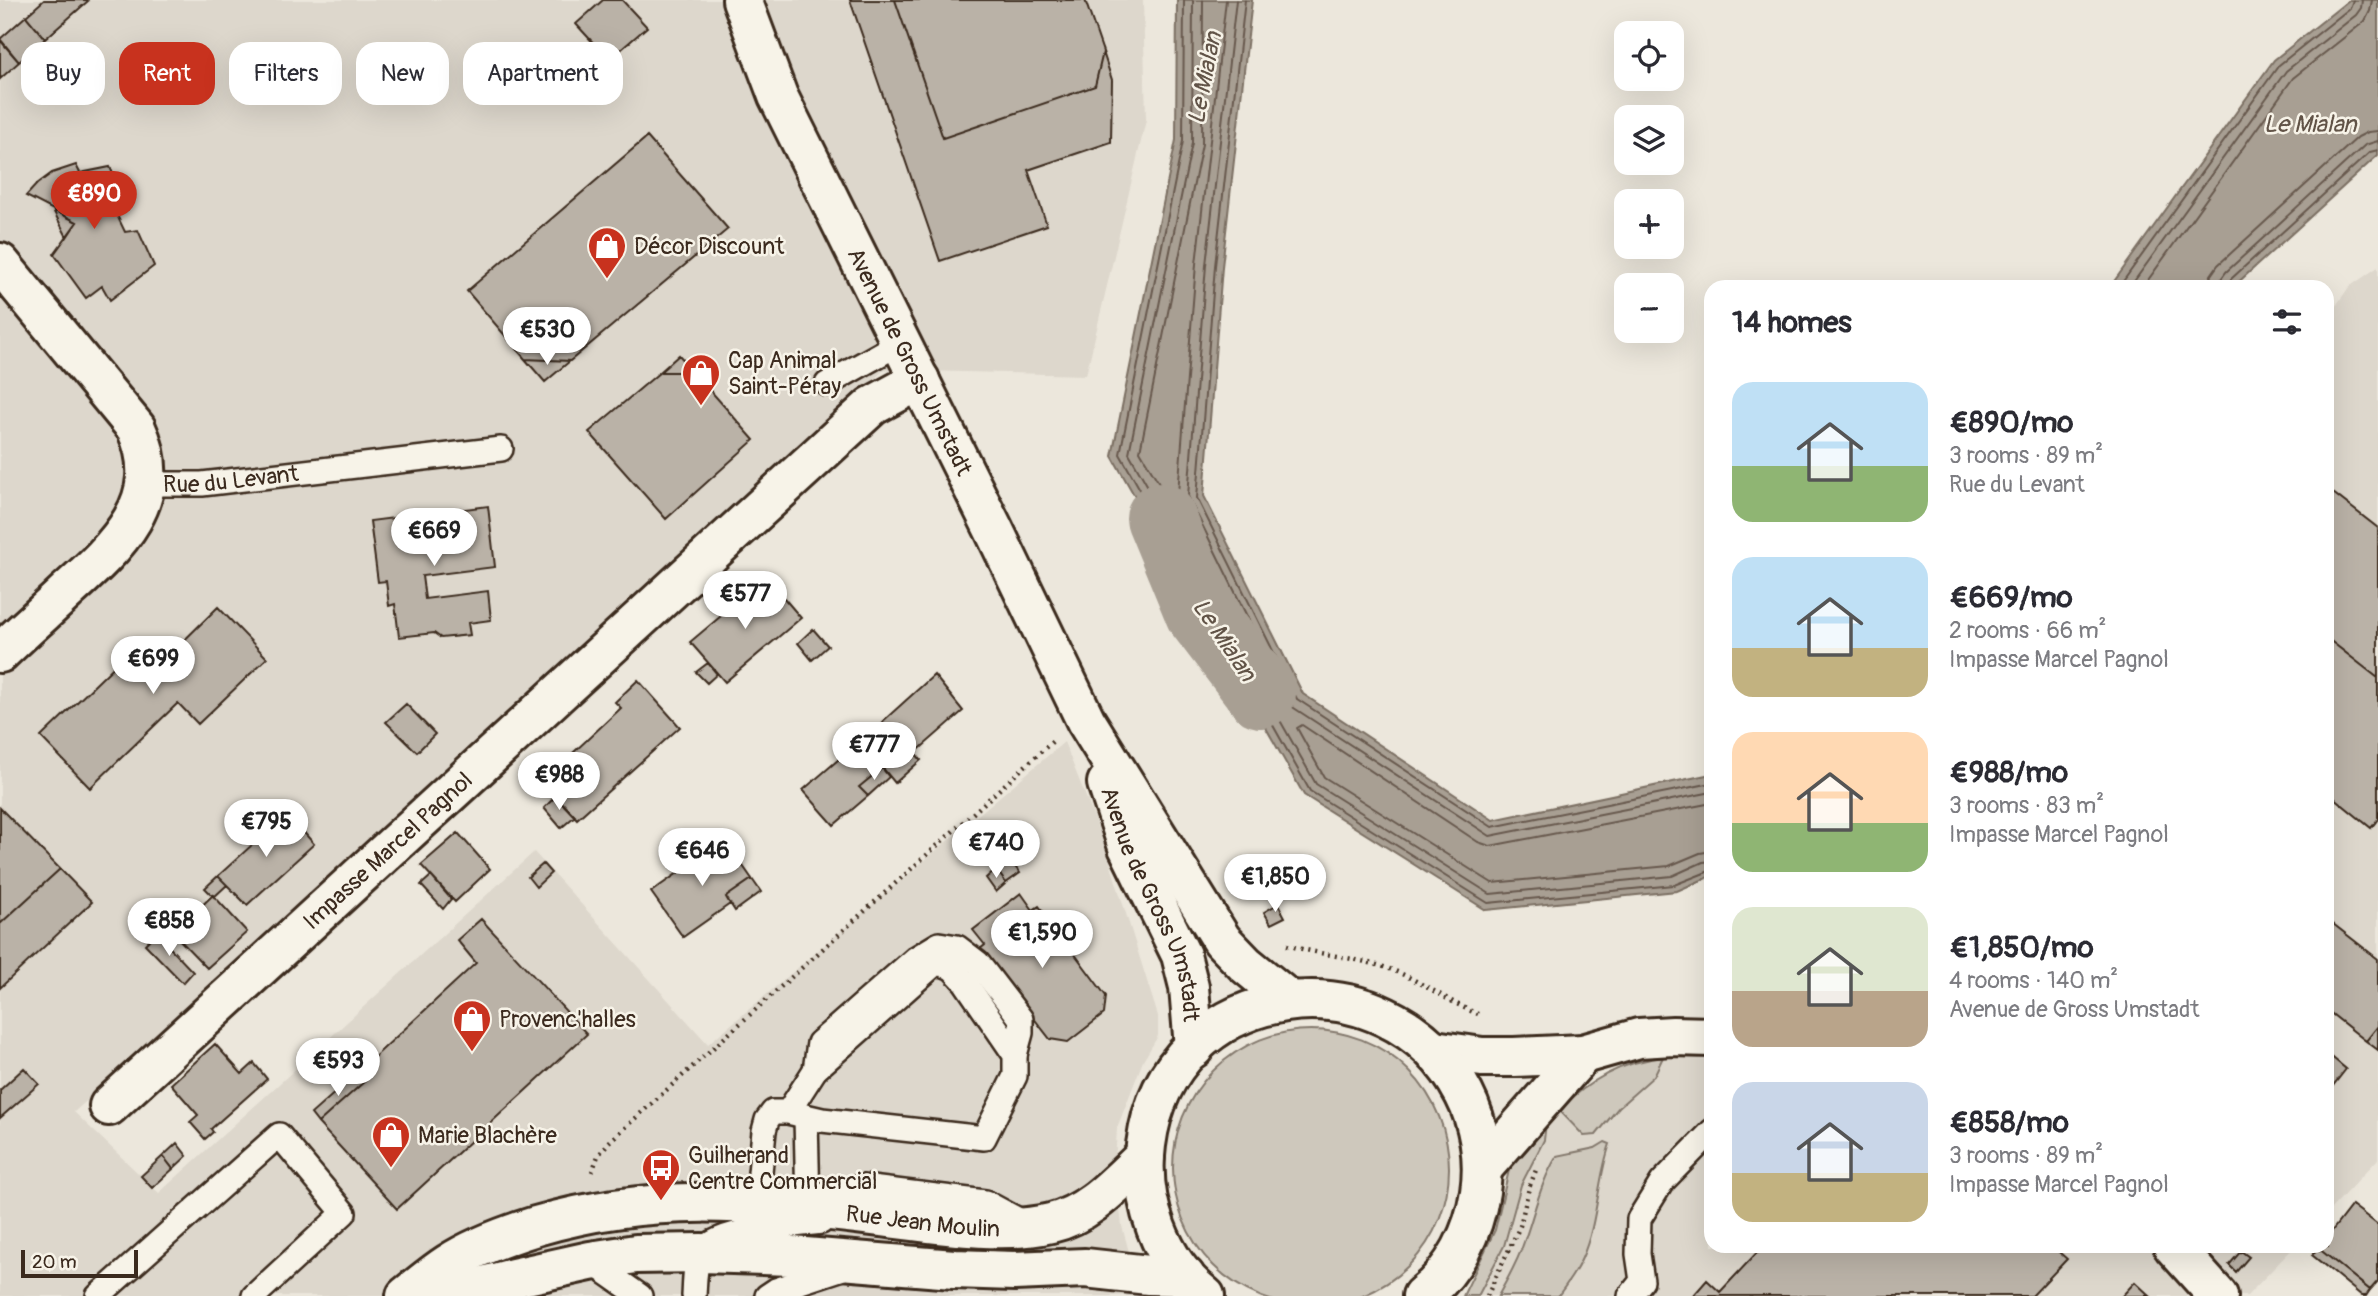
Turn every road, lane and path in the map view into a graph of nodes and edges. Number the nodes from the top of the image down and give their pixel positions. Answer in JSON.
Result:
{"nodes":[{"id":1,"x":743,"y":0,"type":"edge"},
{"id":2,"x":0,"y":264,"type":"edge"},
{"id":3,"x":900,"y":343,"type":"junction"},
{"id":4,"x":920,"y":380,"type":"junction"},
{"id":5,"x":827,"y":384,"type":"dead end"},
{"id":6,"x":501,"y":449,"type":"dead end"},
{"id":7,"x":147,"y":484,"type":"junction"},
{"id":8,"x":0,"y":653,"type":"edge"},
{"id":9,"x":1071,"y":729,"type":"junction"},
{"id":10,"x":1289,"y":1000,"type":"junction"},
{"id":11,"x":1704,"y":1037,"type":"edge"},
{"id":12,"x":1194,"y":1048,"type":"junction"},
{"id":13,"x":1434,"y":1050,"type":"junction"},
{"id":14,"x":1583,"y":1054,"type":"junction"},
{"id":15,"x":109,"y":1106,"type":"dead end"},
{"id":16,"x":789,"y":1114,"type":"junction"},
{"id":17,"x":1704,"y":1139,"type":"edge"},
{"id":18,"x":1145,"y":1156,"type":"junction"},
{"id":19,"x":1482,"y":1169,"type":"junction"},
{"id":20,"x":589,"y":1180,"type":"dead end"},
{"id":21,"x":786,"y":1204,"type":"junction"},
{"id":22,"x":869,"y":1215,"type":"junction"},
{"id":23,"x":1029,"y":1226,"type":"junction"},
{"id":24,"x":701,"y":1253,"type":"junction"},
{"id":25,"x":2179,"y":1253,"type":"edge"},
{"id":26,"x":590,"y":1261,"type":"junction"},
{"id":27,"x":864,"y":1261,"type":"junction"},
{"id":28,"x":1195,"y":1286,"type":"edge"},
{"id":29,"x":1636,"y":1288,"type":"edge"},
{"id":30,"x":1435,"y":1290,"type":"edge"},
{"id":31,"x":98,"y":1296,"type":"edge"},
{"id":32,"x":254,"y":1296,"type":"edge"},
{"id":33,"x":406,"y":1296,"type":"edge"},
{"id":34,"x":446,"y":1296,"type":"edge"},
{"id":35,"x":640,"y":1296,"type":"edge"},
{"id":36,"x":694,"y":1296,"type":"edge"},
{"id":37,"x":767,"y":1296,"type":"edge"},
{"id":38,"x":2218,"y":1296,"type":"edge"}],
"edges":[{"from":1,"to":3,"type":"street","name":"Avenue de Gross Umstadt"},
{"from":2,"to":7,"type":"street","name":"Rue du Levant"},
{"from":3,"to":4,"type":"street","name":"Avenue de Gross Umstadt"},
{"from":3,"to":5,"type":"lane"},
{"from":4,"to":9,"type":"street","name":"Avenue de Gross Umstadt"},
{"from":4,"to":15,"type":"street","name":"Impasse Marcel Pagnol"},
{"from":6,"to":7,"type":"lane","name":"Rue du Levant"},
{"from":7,"to":8,"type":"street"},
{"from":9,"to":10,"type":"street","name":"Avenue de Gross Umstadt"},
{"from":9,"to":12,"type":"street","name":"Avenue de Gross Umstadt"},
{"from":9,"to":20,"type":"path"},
{"from":10,"to":12,"type":"street"},
{"from":10,"to":13,"type":"street"},
{"from":11,"to":14,"type":"street"},
{"from":12,"to":18,"type":"street"},
{"from":13,"to":14,"type":"street"},
{"from":13,"to":19,"type":"street"},
{"from":14,"to":19,"type":"street"},
{"from":16,"to":16,"type":"lane"},
{"from":16,"to":21,"type":"lane"},
{"from":16,"to":21,"type":"lane"},
{"from":17,"to":29,"type":"lane"},
{"from":18,"to":23,"type":"street","name":"Rue Jean Moulin"},
{"from":18,"to":28,"type":"street"},
{"from":19,"to":30,"type":"street"},
{"from":21,"to":22,"type":"street","name":"Rue Jean Moulin"},
{"from":21,"to":23,"type":"lane"},
{"from":21,"to":33,"type":"street","name":"Rue Jean Moulin"},
{"from":22,"to":23,"type":"street","name":"Rue Jean Moulin"},
{"from":22,"to":24,"type":"lane"},
{"from":24,"to":26,"type":"street","name":"Rue Jean Moulin"},
{"from":24,"to":27,"type":"street","name":"Rue Jean Moulin"},
{"from":24,"to":36,"type":"lane"},
{"from":25,"to":38,"type":"street"},
{"from":26,"to":34,"type":"street","name":"Rue Jean Moulin"},
{"from":26,"to":35,"type":"lane"},
{"from":27,"to":28,"type":"street","name":"Rue Jean Moulin"},
{"from":27,"to":37,"type":"lane"},
{"from":31,"to":32,"type":"lane"}]}
